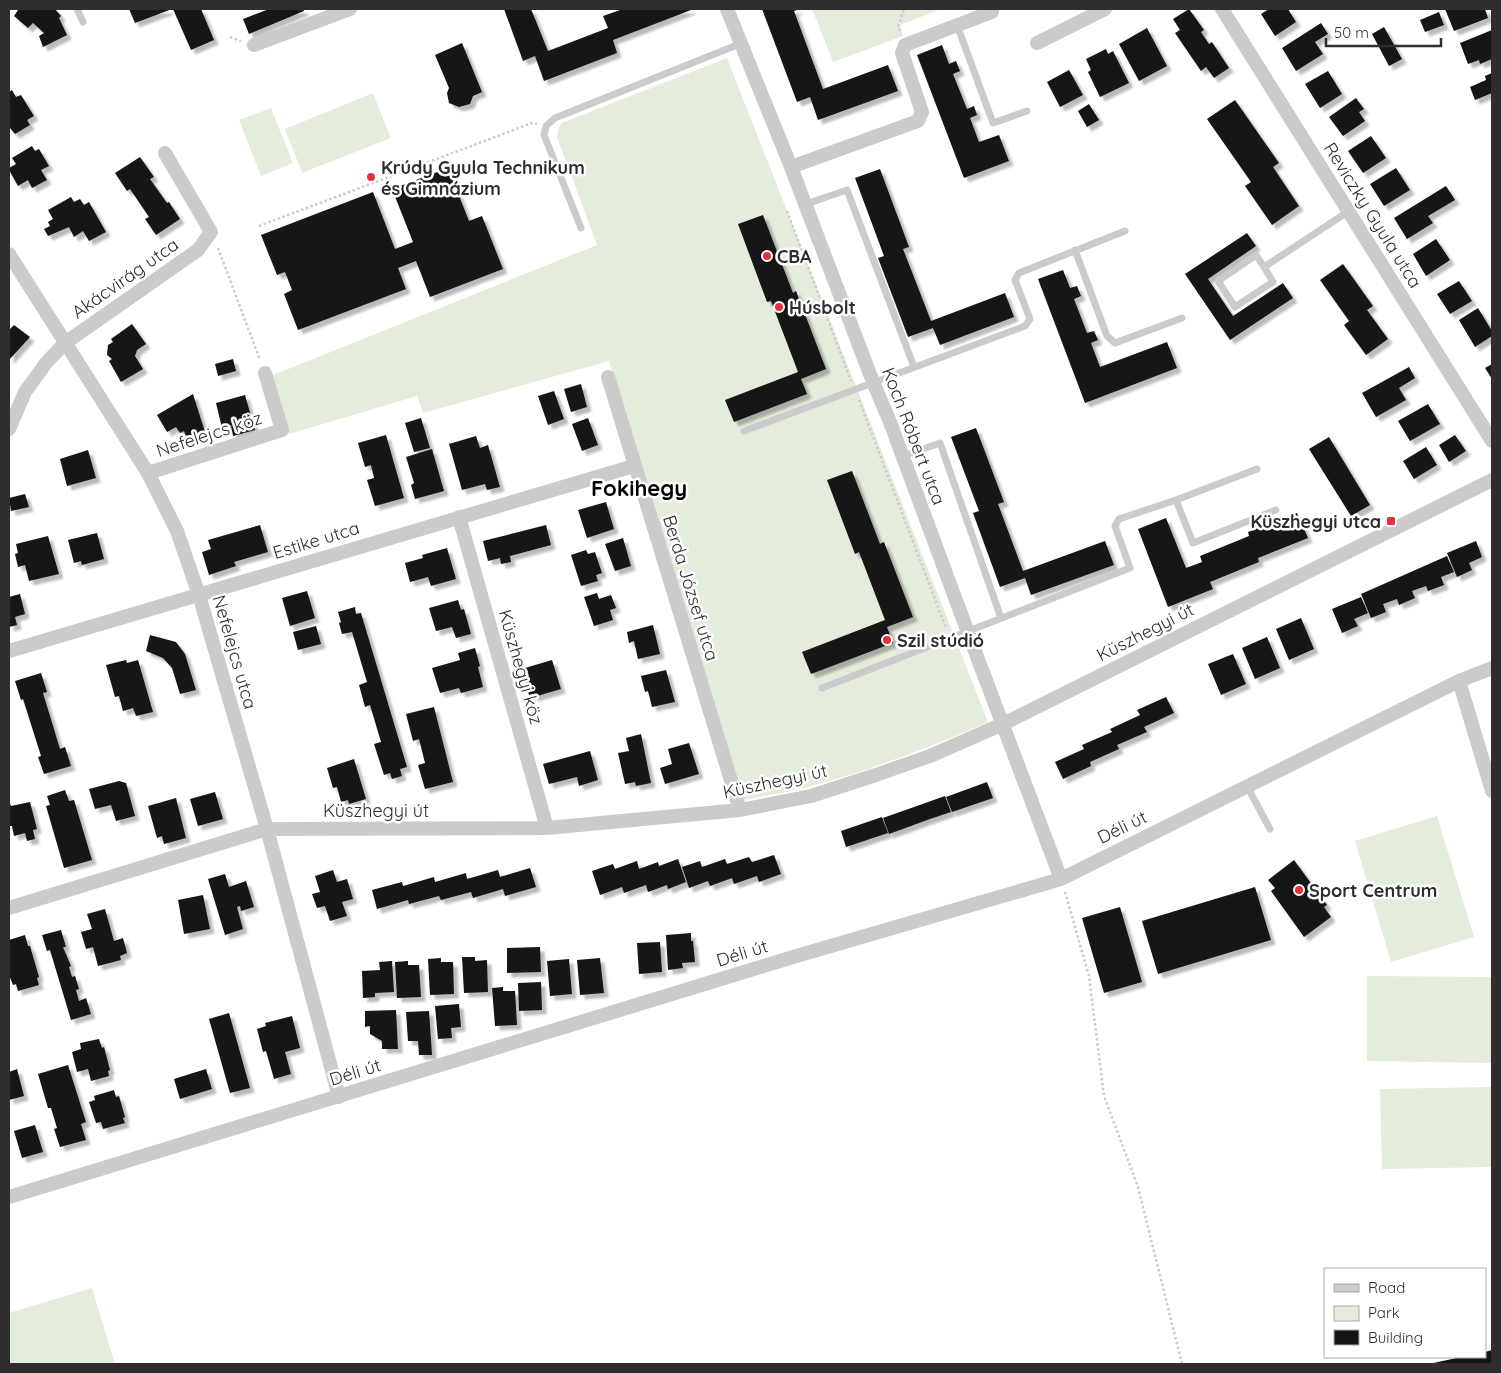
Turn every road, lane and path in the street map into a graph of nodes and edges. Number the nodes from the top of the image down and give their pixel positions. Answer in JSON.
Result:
{"nodes":[{"id":1,"x":77,"y":9,"type":"edge"},
{"id":2,"x":350,"y":9,"type":"edge"},
{"id":3,"x":728,"y":9,"type":"edge"},
{"id":4,"x":904,"y":9,"type":"edge"},
{"id":5,"x":1105,"y":9,"type":"edge"},
{"id":6,"x":1222,"y":9,"type":"edge"},
{"id":7,"x":992,"y":12,"type":"dead end"},
{"id":8,"x":84,"y":22,"type":"dead end"},
{"id":9,"x":957,"y":25,"type":"junction"},
{"id":10,"x":742,"y":43,"type":"junction"},
{"id":11,"x":1037,"y":43,"type":"dead end"},
{"id":12,"x":254,"y":45,"type":"dead end"},
{"id":13,"x":905,"y":45,"type":"junction"},
{"id":14,"x":1026,"y":111,"type":"dead end"},
{"id":15,"x":546,"y":126,"type":"junction"},
{"id":16,"x":165,"y":154,"type":"dead end"},
{"id":17,"x":791,"y":167,"type":"junction"},
{"id":18,"x":806,"y":204,"type":"junction"},
{"id":19,"x":787,"y":211,"type":"dead end"},
{"id":20,"x":1349,"y":211,"type":"junction"},
{"id":21,"x":259,"y":226,"type":"dead end"},
{"id":22,"x":581,"y":228,"type":"dead end"},
{"id":23,"x":211,"y":232,"type":"junction"},
{"id":24,"x":1125,"y":232,"type":"dead end"},
{"id":25,"x":1075,"y":250,"type":"junction"},
{"id":26,"x":9,"y":254,"type":"edge"},
{"id":27,"x":1264,"y":267,"type":"junction"},
{"id":28,"x":1182,"y":318,"type":"dead end"},
{"id":29,"x":65,"y":343,"type":"junction"},
{"id":30,"x":914,"y":367,"type":"junction"},
{"id":31,"x":265,"y":373,"type":"joint"},
{"id":32,"x":608,"y":378,"type":"dead end"},
{"id":33,"x":873,"y":382,"type":"junction"},
{"id":34,"x":854,"y":389,"type":"junction"},
{"id":35,"x":9,"y":429,"type":"edge"},
{"id":36,"x":744,"y":431,"type":"dead end"},
{"id":37,"x":1492,"y":441,"type":"edge"},
{"id":38,"x":903,"y":456,"type":"junction"},
{"id":39,"x":634,"y":466,"type":"junction"},
{"id":40,"x":1257,"y":469,"type":"dead end"},
{"id":41,"x":148,"y":473,"type":"junction"},
{"id":42,"x":1492,"y":480,"type":"edge"},
{"id":43,"x":1176,"y":500,"type":"junction"},
{"id":44,"x":1276,"y":510,"type":"dead end"},
{"id":45,"x":459,"y":517,"type":"junction"},
{"id":46,"x":199,"y":595,"type":"junction"},
{"id":47,"x":1001,"y":618,"type":"junction"},
{"id":48,"x":966,"y":630,"type":"junction"},
{"id":49,"x":950,"y":638,"type":"junction"},
{"id":50,"x":9,"y":650,"type":"edge"},
{"id":51,"x":1492,"y":668,"type":"edge"},
{"id":52,"x":1460,"y":681,"type":"junction"},
{"id":53,"x":822,"y":688,"type":"dead end"},
{"id":54,"x":1003,"y":724,"type":"junction"},
{"id":55,"x":1248,"y":786,"type":"junction"},
{"id":56,"x":1492,"y":791,"type":"edge"},
{"id":57,"x":740,"y":810,"type":"junction"},
{"id":58,"x":547,"y":828,"type":"junction"},
{"id":59,"x":267,"y":829,"type":"junction"},
{"id":60,"x":1270,"y":829,"type":"dead end"},
{"id":61,"x":1061,"y":879,"type":"junction"},
{"id":62,"x":9,"y":908,"type":"edge"},
{"id":63,"x":339,"y":1097,"type":"junction"},
{"id":64,"x":9,"y":1197,"type":"edge"},
{"id":65,"x":1182,"y":1364,"type":"edge"}],
"edges":[{"from":1,"to":8,"type":"lane"},
{"from":2,"to":12,"type":"street"},
{"from":3,"to":10,"type":"street","name":"Koch Róbert utca"},
{"from":4,"to":13,"type":"path"},
{"from":5,"to":11,"type":"street"},
{"from":6,"to":20,"type":"street","name":"Reviczky Gyula utca"},
{"from":7,"to":9,"type":"street"},
{"from":9,"to":13,"type":"street"},
{"from":9,"to":14,"type":"lane"},
{"from":10,"to":15,"type":"lane"},
{"from":10,"to":17,"type":"street","name":"Koch Róbert utca"},
{"from":13,"to":17,"type":"street"},
{"from":15,"to":21,"type":"path"},
{"from":15,"to":22,"type":"lane"},
{"from":16,"to":23,"type":"street"},
{"from":17,"to":18,"type":"street","name":"Koch Róbert utca"},
{"from":18,"to":30,"type":"lane"},
{"from":18,"to":33,"type":"street","name":"Koch Róbert utca"},
{"from":19,"to":34,"type":"path"},
{"from":20,"to":27,"type":"lane"},
{"from":20,"to":37,"type":"street","name":"Reviczky Gyula utca"},
{"from":23,"to":29,"type":"street","name":"Akácvirág utca"},
{"from":23,"to":31,"type":"path"},
{"from":24,"to":25,"type":"lane"},
{"from":25,"to":28,"type":"lane"},
{"from":25,"to":30,"type":"lane"},
{"from":26,"to":29,"type":"street","name":"Nefelejcs utca"},
{"from":27,"to":27,"type":"lane"},
{"from":29,"to":35,"type":"street","name":"Akácvirág utca"},
{"from":29,"to":41,"type":"street","name":"Nefelejcs utca"},
{"from":30,"to":33,"type":"lane"},
{"from":31,"to":41,"type":"street","name":"Nefelejcs köz"},
{"from":32,"to":39,"type":"street","name":"Berda József utca"},
{"from":33,"to":34,"type":"lane"},
{"from":33,"to":38,"type":"street","name":"Koch Róbert utca"},
{"from":34,"to":36,"type":"lane"},
{"from":34,"to":49,"type":"path"},
{"from":38,"to":47,"type":"lane"},
{"from":38,"to":48,"type":"street","name":"Koch Róbert utca"},
{"from":39,"to":45,"type":"street","name":"Estike utca"},
{"from":39,"to":57,"type":"street","name":"Berda József utca"},
{"from":40,"to":43,"type":"lane"},
{"from":41,"to":46,"type":"street","name":"Nefelejcs utca"},
{"from":42,"to":54,"type":"street","name":"Küszhegyi út"},
{"from":43,"to":44,"type":"lane"},
{"from":43,"to":47,"type":"lane"},
{"from":45,"to":46,"type":"street","name":"Estike utca"},
{"from":45,"to":58,"type":"street","name":"Küszhegyi köz"},
{"from":46,"to":50,"type":"street","name":"Estike utca"},
{"from":46,"to":59,"type":"street","name":"Nefelejcs utca"},
{"from":47,"to":48,"type":"lane"},
{"from":48,"to":49,"type":"lane"},
{"from":48,"to":54,"type":"street","name":"Koch Róbert utca"},
{"from":49,"to":53,"type":"lane"},
{"from":51,"to":52,"type":"street","name":"Déli út"},
{"from":52,"to":55,"type":"street","name":"Déli út"},
{"from":52,"to":56,"type":"street"},
{"from":54,"to":57,"type":"street","name":"Küszhegyi út"},
{"from":54,"to":61,"type":"street","name":"Koch Róbert utca"},
{"from":55,"to":60,"type":"lane"},
{"from":55,"to":61,"type":"street","name":"Déli út"},
{"from":57,"to":58,"type":"street","name":"Küszhegyi út"},
{"from":58,"to":59,"type":"street","name":"Küszhegyi út"},
{"from":59,"to":62,"type":"street","name":"Küszhegyi út"},
{"from":59,"to":63,"type":"street","name":"Nefelejcs utca"},
{"from":61,"to":63,"type":"street","name":"Déli út"},
{"from":61,"to":65,"type":"path"},
{"from":63,"to":64,"type":"street","name":"Déli út"}]}
